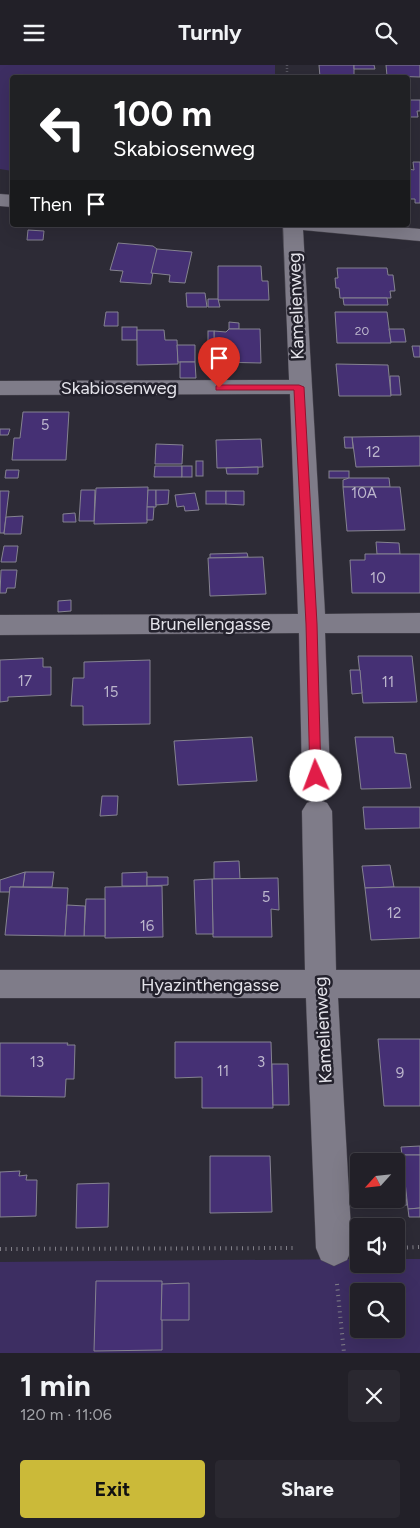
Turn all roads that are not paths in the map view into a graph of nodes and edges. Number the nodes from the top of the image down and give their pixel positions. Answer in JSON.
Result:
{"nodes":[{"id":1,"x":293,"y":227,"type":"edge"},
{"id":2,"x":330,"y":227,"type":"edge"},
{"id":3,"x":420,"y":235,"type":"edge"},
{"id":4,"x":299,"y":387,"type":"junction"},
{"id":5,"x":0,"y":388,"type":"edge"},
{"id":6,"x":420,"y":623,"type":"edge"},
{"id":7,"x":312,"y":624,"type":"junction"},
{"id":8,"x":0,"y":625,"type":"edge"},
{"id":9,"x":316,"y":776,"type":"dead end"},
{"id":10,"x":317,"y":811,"type":"dead end"},
{"id":11,"x":0,"y":984,"type":"edge"},
{"id":12,"x":420,"y":984,"type":"edge"},
{"id":13,"x":321,"y":985,"type":"junction"},
{"id":14,"x":334,"y":1248,"type":"road end"}],
"edges":[{"from":1,"to":4,"type":"street","name":"Kamelienweg"},
{"from":2,"to":3,"type":"street"},
{"from":4,"to":5,"type":"street","name":"Skabiosenweg"},
{"from":4,"to":7,"type":"street","name":"Kamelienweg"},
{"from":6,"to":7,"type":"street","name":"Brunellengasse"},
{"from":7,"to":8,"type":"street","name":"Brunellengasse"},
{"from":7,"to":9,"type":"street","name":"Kamelienweg"},
{"from":10,"to":13,"type":"street","name":"Kamelienweg"},
{"from":11,"to":13,"type":"street","name":"Hyazinthengasse"},
{"from":12,"to":13,"type":"street","name":"Hyazinthengasse"},
{"from":13,"to":14,"type":"street","name":"Kamelienweg"}]}
